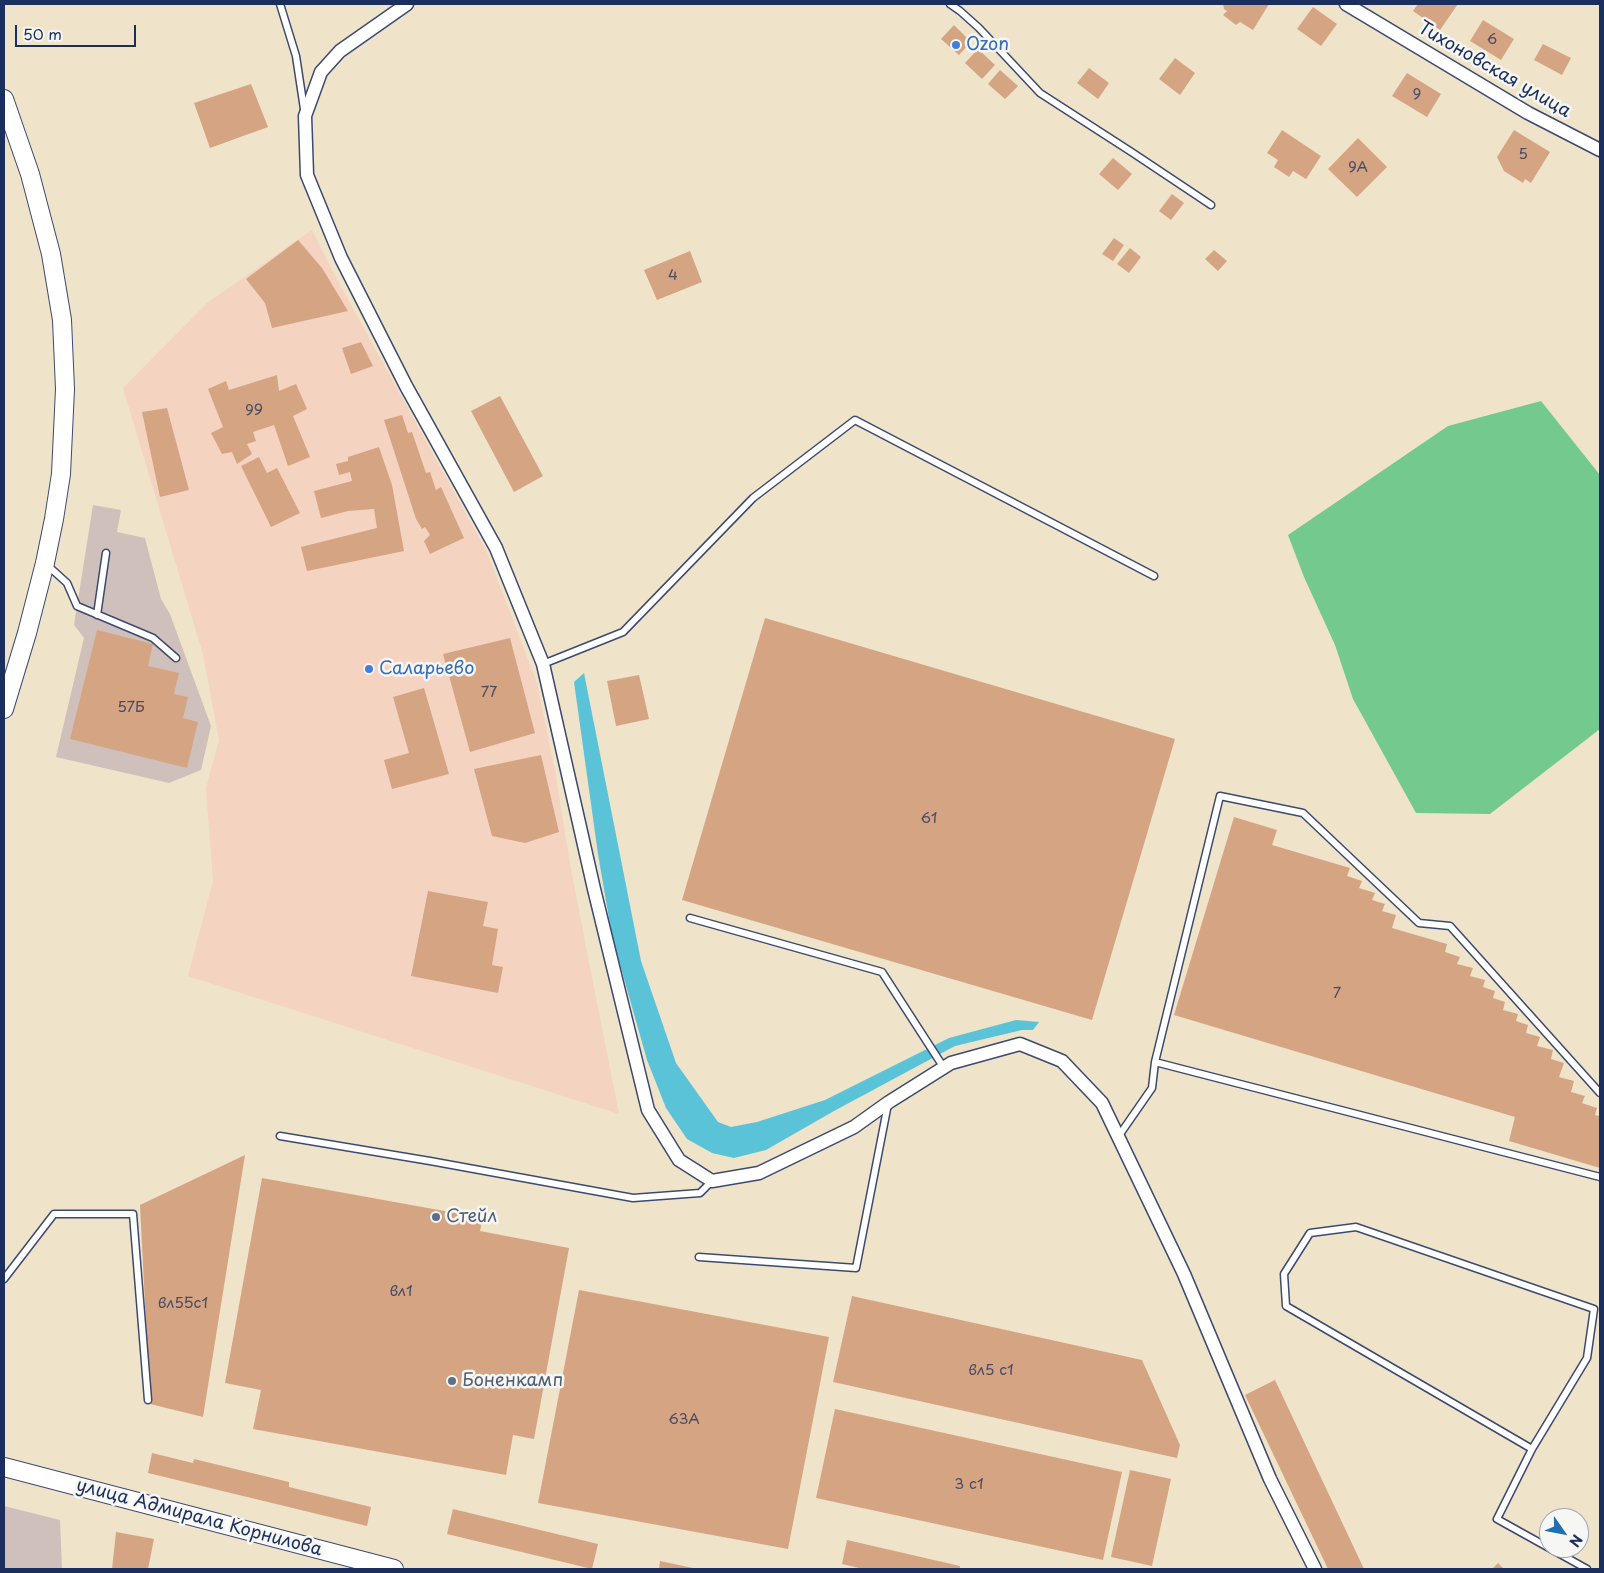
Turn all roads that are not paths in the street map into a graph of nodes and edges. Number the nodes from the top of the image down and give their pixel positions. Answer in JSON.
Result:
{"nodes":[{"id":1,"x":280,"y":4,"type":"edge"},
{"id":2,"x":407,"y":4,"type":"edge"},
{"id":3,"x":950,"y":4,"type":"edge"},
{"id":4,"x":1346,"y":4,"type":"edge"},
{"id":5,"x":4,"y":99,"type":"edge"},
{"id":6,"x":305,"y":116,"type":"junction"},
{"id":7,"x":1600,"y":150,"type":"edge"},
{"id":8,"x":1211,"y":205,"type":"dead end"},
{"id":9,"x":106,"y":553,"type":"dead end"},
{"id":10,"x":45,"y":563,"type":"junction"},
{"id":11,"x":1154,"y":576,"type":"dead end"},
{"id":12,"x":97,"y":615,"type":"junction"},
{"id":13,"x":176,"y":658,"type":"dead end"},
{"id":14,"x":544,"y":664,"type":"junction"},
{"id":15,"x":4,"y":709,"type":"edge"},
{"id":16,"x":690,"y":918,"type":"dead end"},
{"id":17,"x":1155,"y":1062,"type":"junction"},
{"id":18,"x":944,"y":1068,"type":"junction"},
{"id":19,"x":1600,"y":1093,"type":"edge"},
{"id":20,"x":888,"y":1102,"type":"junction"},
{"id":21,"x":280,"y":1136,"type":"dead end"},
{"id":22,"x":1118,"y":1137,"type":"junction"},
{"id":23,"x":1600,"y":1177,"type":"edge"},
{"id":24,"x":712,"y":1181,"type":"junction"},
{"id":25,"x":700,"y":1257,"type":"dead end"},
{"id":26,"x":4,"y":1279,"type":"edge"},
{"id":27,"x":148,"y":1400,"type":"dead end"},
{"id":28,"x":1532,"y":1449,"type":"junction"},
{"id":29,"x":4,"y":1467,"type":"edge"},
{"id":30,"x":394,"y":1569,"type":"edge"},
{"id":31,"x":1315,"y":1569,"type":"edge"},
{"id":32,"x":1587,"y":1569,"type":"edge"}],
"edges":[{"from":1,"to":6,"type":"lane"},
{"from":2,"to":6,"type":"street"},
{"from":3,"to":8,"type":"lane"},
{"from":4,"to":7,"type":"street","name":"Тихоновская улица"},
{"from":5,"to":10,"type":"main road"},
{"from":6,"to":14,"type":"street"},
{"from":9,"to":12,"type":"lane"},
{"from":10,"to":12,"type":"lane"},
{"from":10,"to":15,"type":"main road"},
{"from":11,"to":14,"type":"lane"},
{"from":12,"to":13,"type":"lane"},
{"from":14,"to":24,"type":"street"},
{"from":16,"to":18,"type":"lane"},
{"from":17,"to":19,"type":"lane"},
{"from":17,"to":22,"type":"lane"},
{"from":17,"to":23,"type":"lane"},
{"from":18,"to":20,"type":"street"},
{"from":18,"to":22,"type":"street"},
{"from":20,"to":24,"type":"street"},
{"from":20,"to":25,"type":"lane"},
{"from":21,"to":24,"type":"lane"},
{"from":22,"to":31,"type":"street"},
{"from":26,"to":27,"type":"lane"},
{"from":28,"to":28,"type":"lane"},
{"from":28,"to":32,"type":"lane"},
{"from":29,"to":30,"type":"main road","name":"улица Адмирала Корнилова"}]}
